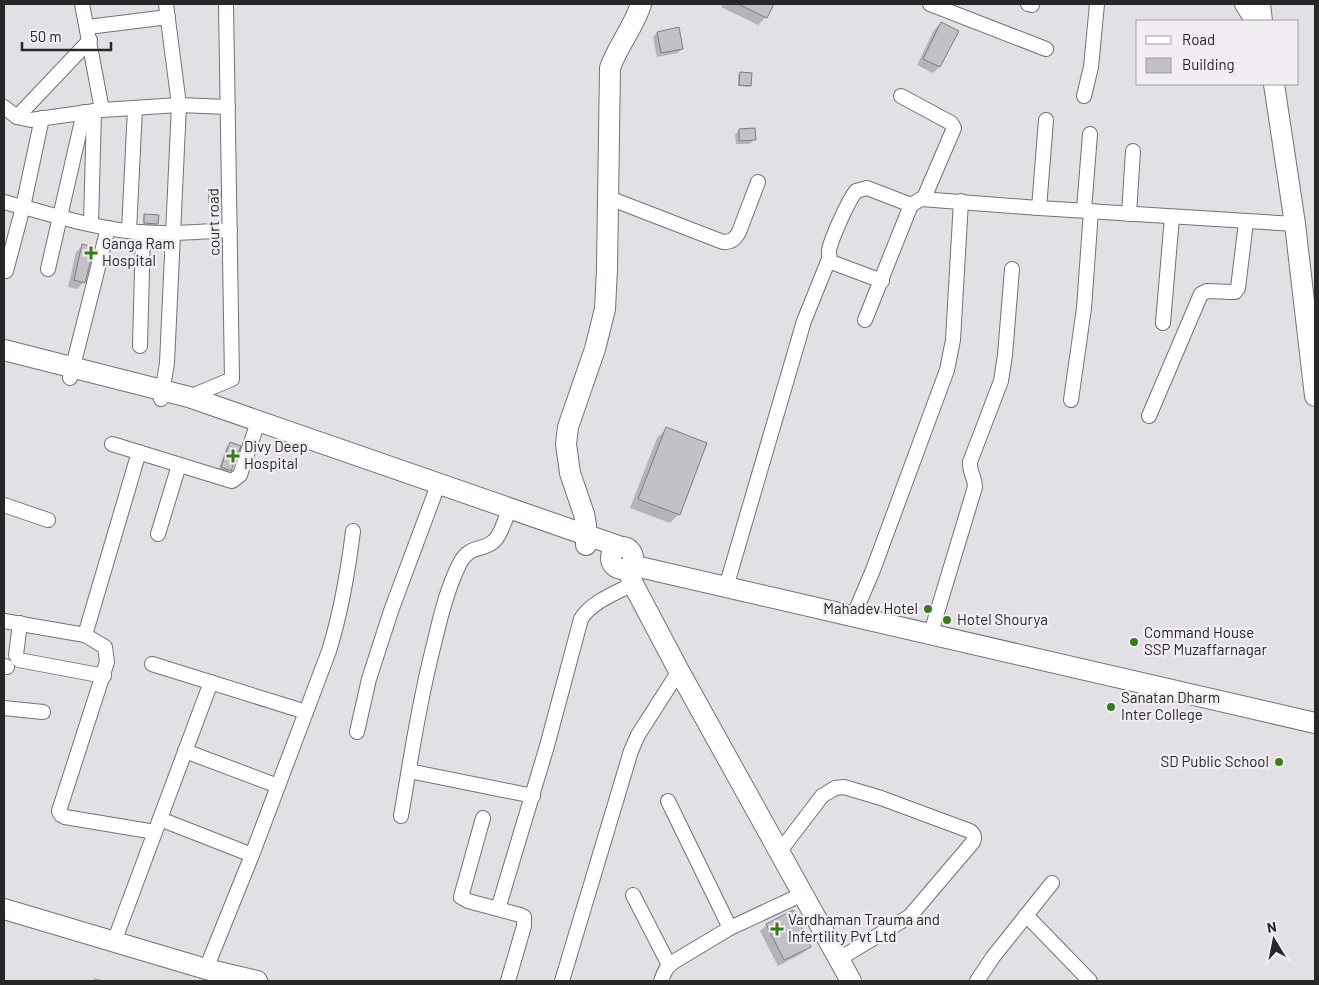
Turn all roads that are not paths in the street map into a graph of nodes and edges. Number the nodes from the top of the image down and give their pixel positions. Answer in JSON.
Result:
{"nodes":[{"id":1,"x":82,"y":4,"type":"edge"},
{"id":2,"x":226,"y":4,"type":"edge"},
{"id":3,"x":641,"y":4,"type":"edge"},
{"id":4,"x":930,"y":4,"type":"edge"},
{"id":5,"x":1097,"y":4,"type":"edge"},
{"id":6,"x":1245,"y":4,"type":"edge"},
{"id":7,"x":1263,"y":4,"type":"edge"},
{"id":8,"x":167,"y":10,"type":"edge"},
{"id":9,"x":1255,"y":20,"type":"edge"},
{"id":10,"x":1266,"y":20,"type":"edge"},
{"id":11,"x":89,"y":34,"type":"junction"},
{"id":12,"x":1046,"y":49,"type":"dead end"},
{"id":13,"x":1274,"y":85,"type":"edge"},
{"id":14,"x":901,"y":96,"type":"dead end"},
{"id":15,"x":1084,"y":96,"type":"dead end"},
{"id":16,"x":179,"y":105,"type":"junction"},
{"id":17,"x":228,"y":107,"type":"junction"},
{"id":18,"x":135,"y":108,"type":"junction"},
{"id":19,"x":94,"y":111,"type":"junction"},
{"id":20,"x":8,"y":113,"type":"edge"},
{"id":21,"x":42,"y":118,"type":"junction"},
{"id":22,"x":1046,"y":120,"type":"dead end"},
{"id":23,"x":1090,"y":134,"type":"dead end"},
{"id":24,"x":1133,"y":151,"type":"dead end"},
{"id":25,"x":758,"y":182,"type":"dead end"},
{"id":26,"x":609,"y":198,"type":"junction"},
{"id":27,"x":961,"y":201,"type":"junction"},
{"id":28,"x":4,"y":202,"type":"edge"},
{"id":29,"x":917,"y":202,"type":"junction"},
{"id":30,"x":23,"y":207,"type":"junction"},
{"id":31,"x":1039,"y":208,"type":"junction"},
{"id":32,"x":1087,"y":210,"type":"junction"},
{"id":33,"x":1129,"y":214,"type":"junction"},
{"id":34,"x":61,"y":217,"type":"junction"},
{"id":35,"x":1172,"y":217,"type":"junction"},
{"id":36,"x":1246,"y":222,"type":"junction"},
{"id":37,"x":91,"y":224,"type":"junction"},
{"id":38,"x":1295,"y":224,"type":"junction"},
{"id":39,"x":108,"y":228,"type":"junction"},
{"id":40,"x":230,"y":230,"type":"junction"},
{"id":41,"x":136,"y":231,"type":"junction"},
{"id":42,"x":173,"y":233,"type":"junction"},
{"id":43,"x":830,"y":260,"type":"junction"},
{"id":44,"x":48,"y":269,"type":"dead end"},
{"id":45,"x":1012,"y":270,"type":"dead end"},
{"id":46,"x":6,"y":271,"type":"dead end"},
{"id":47,"x":882,"y":281,"type":"junction"},
{"id":48,"x":865,"y":320,"type":"dead end"},
{"id":49,"x":1163,"y":323,"type":"dead end"},
{"id":50,"x":140,"y":346,"type":"dead end"},
{"id":51,"x":4,"y":350,"type":"edge"},
{"id":52,"x":4,"y":361,"type":"edge"},
{"id":53,"x":71,"y":372,"type":"junction"},
{"id":54,"x":1315,"y":396,"type":"edge"},
{"id":55,"x":173,"y":398,"type":"junction"},
{"id":56,"x":1071,"y":400,"type":"dead end"},
{"id":57,"x":1149,"y":416,"type":"dead end"},
{"id":58,"x":257,"y":427,"type":"junction"},
{"id":59,"x":112,"y":444,"type":"dead end"},
{"id":60,"x":139,"y":452,"type":"junction"},
{"id":61,"x":179,"y":465,"type":"junction"},
{"id":62,"x":435,"y":492,"type":"junction"},
{"id":63,"x":4,"y":505,"type":"edge"},
{"id":64,"x":506,"y":518,"type":"junction"},
{"id":65,"x":48,"y":520,"type":"dead end"},
{"id":66,"x":353,"y":531,"type":"dead end"},
{"id":67,"x":158,"y":534,"type":"dead end"},
{"id":68,"x":586,"y":540,"type":"junction"},
{"id":69,"x":625,"y":567,"type":"junction"},
{"id":70,"x":729,"y":577,"type":"junction"},
{"id":71,"x":854,"y":614,"type":"junction"},
{"id":72,"x":4,"y":621,"type":"edge"},
{"id":73,"x":20,"y":624,"type":"junction"},
{"id":74,"x":932,"y":631,"type":"junction"},
{"id":75,"x":85,"y":635,"type":"junction"},
{"id":76,"x":152,"y":664,"type":"dead end"},
{"id":77,"x":677,"y":675,"type":"junction"},
{"id":78,"x":104,"y":676,"type":"junction"},
{"id":79,"x":211,"y":682,"type":"junction"},
{"id":80,"x":4,"y":708,"type":"edge"},
{"id":81,"x":43,"y":712,"type":"dead end"},
{"id":82,"x":306,"y":712,"type":"junction"},
{"id":83,"x":1315,"y":712,"type":"edge"},
{"id":84,"x":1315,"y":723,"type":"edge"},
{"id":85,"x":358,"y":732,"type":"dead end"},
{"id":86,"x":185,"y":751,"type":"junction"},
{"id":87,"x":409,"y":771,"type":"junction"},
{"id":88,"x":278,"y":786,"type":"junction"},
{"id":89,"x":533,"y":796,"type":"junction"},
{"id":90,"x":668,"y":801,"type":"dead end"},
{"id":91,"x":401,"y":816,"type":"dead end"},
{"id":92,"x":483,"y":818,"type":"dead end"},
{"id":93,"x":160,"y":819,"type":"junction"},
{"id":94,"x":154,"y":832,"type":"junction"},
{"id":95,"x":780,"y":851,"type":"junction"},
{"id":96,"x":252,"y":855,"type":"junction"},
{"id":97,"x":1052,"y":883,"type":"dead end"},
{"id":98,"x":633,"y":895,"type":"dead end"},
{"id":99,"x":799,"y":896,"type":"junction"},
{"id":100,"x":4,"y":909,"type":"edge"},
{"id":101,"x":498,"y":909,"type":"junction"},
{"id":102,"x":1026,"y":915,"type":"junction"},
{"id":103,"x":4,"y":920,"type":"edge"},
{"id":104,"x":730,"y":928,"type":"junction"},
{"id":105,"x":114,"y":942,"type":"junction"},
{"id":106,"x":839,"y":959,"type":"junction"},
{"id":107,"x":669,"y":965,"type":"junction"},
{"id":108,"x":209,"y":975,"type":"edge"},
{"id":109,"x":1085,"y":979,"type":"edge"},
{"id":110,"x":257,"y":981,"type":"edge"},
{"id":111,"x":508,"y":981,"type":"edge"},
{"id":112,"x":562,"y":981,"type":"edge"},
{"id":113,"x":661,"y":981,"type":"edge"},
{"id":114,"x":840,"y":981,"type":"edge"},
{"id":115,"x":851,"y":981,"type":"edge"},
{"id":116,"x":977,"y":981,"type":"edge"}],
"edges":[{"from":1,"to":11,"type":"street"},
{"from":2,"to":17,"type":"street","name":"court road"},
{"from":3,"to":26,"type":"street"},
{"from":4,"to":12,"type":"street"},
{"from":5,"to":15,"type":"street"},
{"from":6,"to":9,"type":"street"},
{"from":7,"to":10,"type":"street"},
{"from":8,"to":11,"type":"street"},
{"from":8,"to":16,"type":"street"},
{"from":11,"to":19,"type":"street"},
{"from":11,"to":20,"type":"street"},
{"from":13,"to":38,"type":"street"},
{"from":14,"to":29,"type":"street"},
{"from":16,"to":17,"type":"street"},
{"from":16,"to":18,"type":"street"},
{"from":16,"to":42,"type":"street"},
{"from":17,"to":40,"type":"street","name":"court road"},
{"from":18,"to":19,"type":"street"},
{"from":18,"to":41,"type":"street"},
{"from":19,"to":21,"type":"street"},
{"from":19,"to":34,"type":"street"},
{"from":19,"to":37,"type":"street"},
{"from":20,"to":21,"type":"street"},
{"from":21,"to":30,"type":"street"},
{"from":22,"to":31,"type":"street"},
{"from":23,"to":32,"type":"street"},
{"from":24,"to":33,"type":"street"},
{"from":25,"to":26,"type":"street"},
{"from":26,"to":68,"type":"street"},
{"from":27,"to":29,"type":"street"},
{"from":27,"to":31,"type":"street"},
{"from":27,"to":71,"type":"street"},
{"from":28,"to":30,"type":"street"},
{"from":29,"to":43,"type":"street"},
{"from":29,"to":47,"type":"street"},
{"from":30,"to":34,"type":"street"},
{"from":30,"to":46,"type":"street"},
{"from":31,"to":32,"type":"street"},
{"from":32,"to":33,"type":"street"},
{"from":32,"to":56,"type":"street"},
{"from":33,"to":35,"type":"street"},
{"from":34,"to":37,"type":"street"},
{"from":34,"to":44,"type":"street"},
{"from":35,"to":36,"type":"street"},
{"from":35,"to":49,"type":"street"},
{"from":36,"to":38,"type":"street"},
{"from":36,"to":57,"type":"street"},
{"from":37,"to":39,"type":"street"},
{"from":38,"to":54,"type":"street"},
{"from":39,"to":41,"type":"street"},
{"from":39,"to":53,"type":"street"},
{"from":40,"to":42,"type":"street"},
{"from":40,"to":55,"type":"street","name":"court road"},
{"from":41,"to":42,"type":"street"},
{"from":41,"to":50,"type":"street"},
{"from":42,"to":55,"type":"street"},
{"from":43,"to":47,"type":"street"},
{"from":43,"to":70,"type":"street"},
{"from":45,"to":74,"type":"street"},
{"from":47,"to":48,"type":"street"},
{"from":51,"to":53,"type":"street"},
{"from":52,"to":53,"type":"street"},
{"from":53,"to":55,"type":"street"},
{"from":55,"to":58,"type":"street"},
{"from":58,"to":61,"type":"street"},
{"from":58,"to":62,"type":"street"},
{"from":58,"to":68,"type":"street"},
{"from":59,"to":60,"type":"street"},
{"from":60,"to":61,"type":"street"},
{"from":60,"to":75,"type":"street"},
{"from":61,"to":67,"type":"street"},
{"from":62,"to":64,"type":"street"},
{"from":62,"to":85,"type":"street"},
{"from":63,"to":65,"type":"street"},
{"from":64,"to":68,"type":"street"},
{"from":64,"to":87,"type":"street"},
{"from":66,"to":82,"type":"street"},
{"from":68,"to":69,"type":"street"},
{"from":69,"to":70,"type":"street"},
{"from":69,"to":71,"type":"street"},
{"from":69,"to":77,"type":"street"},
{"from":69,"to":89,"type":"street"},
{"from":70,"to":71,"type":"street"},
{"from":71,"to":74,"type":"street"},
{"from":72,"to":73,"type":"street"},
{"from":73,"to":75,"type":"street"},
{"from":73,"to":78,"type":"street"},
{"from":74,"to":83,"type":"street"},
{"from":74,"to":84,"type":"street"},
{"from":75,"to":78,"type":"street"},
{"from":76,"to":79,"type":"street"},
{"from":77,"to":95,"type":"street"},
{"from":77,"to":99,"type":"street"},
{"from":77,"to":112,"type":"street"},
{"from":78,"to":94,"type":"street"},
{"from":79,"to":82,"type":"street"},
{"from":79,"to":86,"type":"street"},
{"from":80,"to":81,"type":"street"},
{"from":82,"to":88,"type":"street"},
{"from":86,"to":88,"type":"street"},
{"from":86,"to":93,"type":"street"},
{"from":87,"to":89,"type":"street"},
{"from":87,"to":91,"type":"street"},
{"from":88,"to":96,"type":"street"},
{"from":89,"to":101,"type":"street"},
{"from":90,"to":104,"type":"street"},
{"from":92,"to":101,"type":"street"},
{"from":93,"to":94,"type":"street"},
{"from":93,"to":96,"type":"street"},
{"from":94,"to":105,"type":"street"},
{"from":95,"to":99,"type":"street"},
{"from":95,"to":106,"type":"street"},
{"from":96,"to":108,"type":"street"},
{"from":97,"to":102,"type":"street"},
{"from":98,"to":107,"type":"street"},
{"from":99,"to":104,"type":"street"},
{"from":99,"to":106,"type":"street"},
{"from":99,"to":114,"type":"street"},
{"from":100,"to":105,"type":"street"},
{"from":101,"to":111,"type":"street"},
{"from":102,"to":109,"type":"street"},
{"from":102,"to":116,"type":"street"},
{"from":103,"to":108,"type":"street"},
{"from":104,"to":107,"type":"street"},
{"from":105,"to":108,"type":"street"},
{"from":106,"to":115,"type":"street"},
{"from":107,"to":113,"type":"street"},
{"from":108,"to":110,"type":"street"}]}
